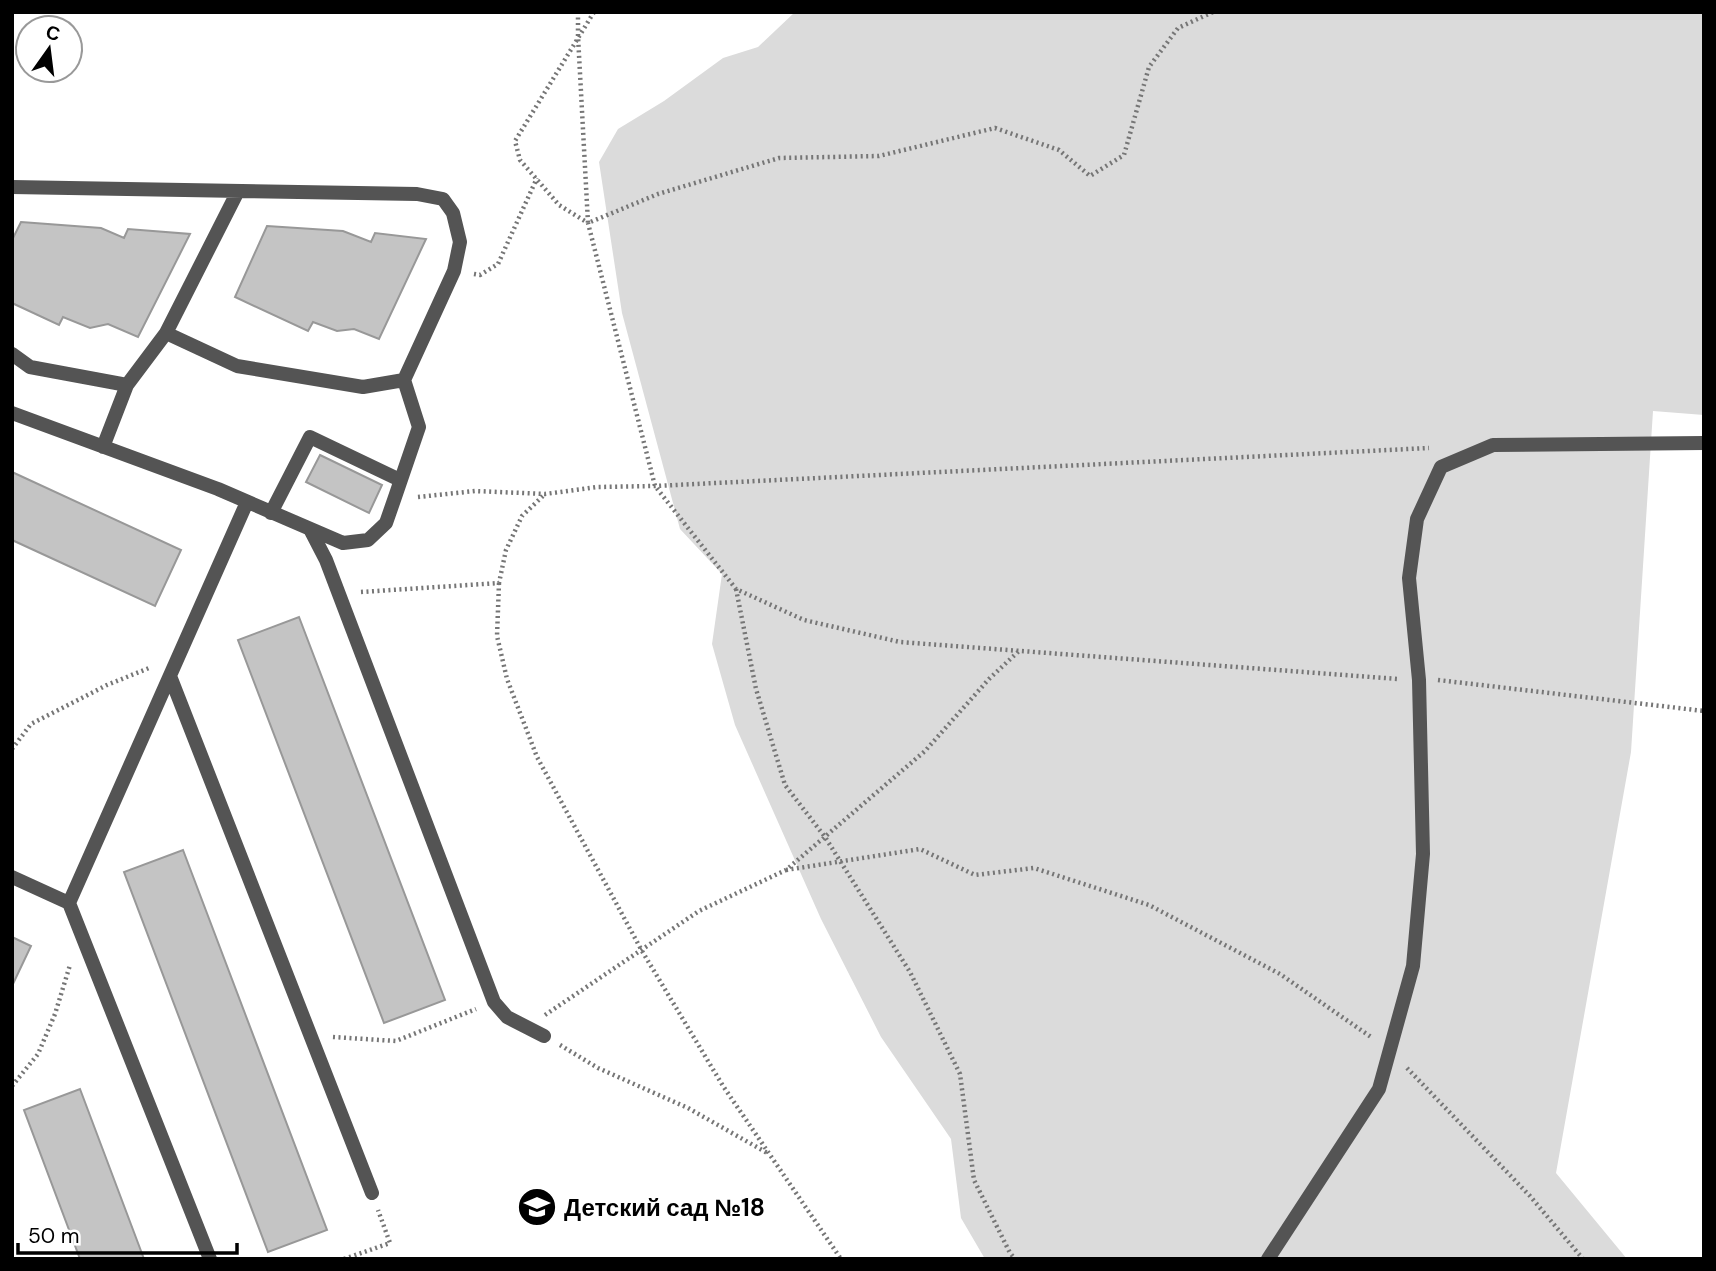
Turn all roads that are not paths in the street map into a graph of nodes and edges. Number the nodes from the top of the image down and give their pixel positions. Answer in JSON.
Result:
{"nodes":[{"id":1,"x":12,"y":187,"type":"edge"},
{"id":2,"x":238,"y":191,"type":"junction"},
{"id":3,"x":166,"y":333,"type":"junction"},
{"id":4,"x":12,"y":354,"type":"edge"},
{"id":5,"x":404,"y":380,"type":"junction"},
{"id":6,"x":127,"y":386,"type":"junction"},
{"id":7,"x":12,"y":413,"type":"edge"},
{"id":8,"x":1704,"y":443,"type":"edge"},
{"id":9,"x":103,"y":447,"type":"junction"},
{"id":10,"x":400,"y":480,"type":"junction"},
{"id":11,"x":247,"y":502,"type":"junction"},
{"id":12,"x":271,"y":513,"type":"junction"},
{"id":13,"x":311,"y":531,"type":"junction"},
{"id":14,"x":170,"y":676,"type":"junction"},
{"id":15,"x":12,"y":877,"type":"edge"},
{"id":16,"x":69,"y":903,"type":"junction"},
{"id":17,"x":544,"y":1036,"type":"road end"},
{"id":18,"x":372,"y":1193,"type":"road end"},
{"id":19,"x":210,"y":1259,"type":"edge"},
{"id":20,"x":1268,"y":1259,"type":"edge"}],
"edges":[{"from":1,"to":2,"type":"street"},
{"from":2,"to":3,"type":"street"},
{"from":2,"to":5,"type":"street"},
{"from":3,"to":5,"type":"street"},
{"from":3,"to":6,"type":"street"},
{"from":4,"to":6,"type":"street"},
{"from":5,"to":10,"type":"street"},
{"from":6,"to":9,"type":"street"},
{"from":7,"to":9,"type":"street"},
{"from":8,"to":20,"type":"street"},
{"from":9,"to":11,"type":"street"},
{"from":10,"to":12,"type":"street"},
{"from":10,"to":13,"type":"street"},
{"from":11,"to":12,"type":"street"},
{"from":11,"to":14,"type":"street"},
{"from":12,"to":13,"type":"street"},
{"from":13,"to":17,"type":"street"},
{"from":14,"to":16,"type":"street"},
{"from":14,"to":18,"type":"street"},
{"from":15,"to":16,"type":"street"},
{"from":16,"to":19,"type":"street"}]}
